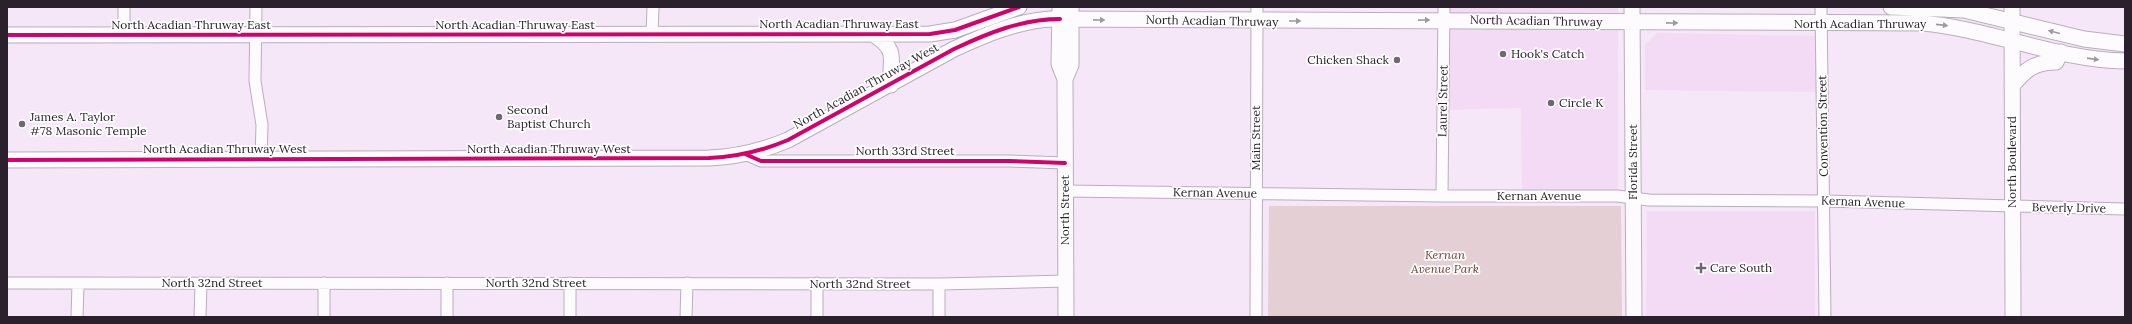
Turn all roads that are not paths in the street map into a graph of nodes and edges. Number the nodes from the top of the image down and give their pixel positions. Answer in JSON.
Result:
{"nodes":[{"id":1,"x":124,"y":7,"type":"edge"},
{"id":2,"x":256,"y":7,"type":"edge"},
{"id":3,"x":653,"y":7,"type":"edge"},
{"id":4,"x":1019,"y":7,"type":"edge"},
{"id":5,"x":1632,"y":7,"type":"edge"},
{"id":6,"x":1821,"y":7,"type":"edge"},
{"id":7,"x":1891,"y":7,"type":"edge"},
{"id":8,"x":1977,"y":9,"type":"edge"},
{"id":9,"x":1065,"y":13,"type":"edge"},
{"id":10,"x":1444,"y":13,"type":"edge"},
{"id":11,"x":1257,"y":14,"type":"edge"},
{"id":12,"x":2012,"y":14,"type":"edge"},
{"id":13,"x":1027,"y":22,"type":"junction"},
{"id":14,"x":1633,"y":23,"type":"junction"},
{"id":15,"x":1821,"y":23,"type":"junction"},
{"id":16,"x":873,"y":34,"type":"junction"},
{"id":17,"x":7,"y":35,"type":"edge"},
{"id":18,"x":124,"y":35,"type":"junction"},
{"id":19,"x":256,"y":35,"type":"junction"},
{"id":20,"x":652,"y":35,"type":"junction"},
{"id":21,"x":2011,"y":41,"type":"junction"},
{"id":22,"x":2125,"y":44,"type":"edge"},
{"id":23,"x":1059,"y":48,"type":"junction"},
{"id":24,"x":2061,"y":52,"type":"junction"},
{"id":25,"x":2125,"y":61,"type":"edge"},
{"id":26,"x":1065,"y":79,"type":"junction"},
{"id":27,"x":891,"y":85,"type":"junction"},
{"id":28,"x":2012,"y":86,"type":"junction"},
{"id":29,"x":745,"y":154,"type":"junction"},
{"id":30,"x":261,"y":159,"type":"junction"},
{"id":31,"x":7,"y":160,"type":"edge"},
{"id":32,"x":1065,"y":163,"type":"junction"},
{"id":33,"x":1065,"y":191,"type":"junction"},
{"id":34,"x":1256,"y":193,"type":"junction"},
{"id":35,"x":1442,"y":196,"type":"junction"},
{"id":36,"x":1633,"y":198,"type":"junction"},
{"id":37,"x":1825,"y":201,"type":"junction"},
{"id":38,"x":2012,"y":207,"type":"junction"},
{"id":39,"x":2125,"y":209,"type":"edge"},
{"id":40,"x":1066,"y":281,"type":"junction"},
{"id":41,"x":324,"y":283,"type":"junction"},
{"id":42,"x":447,"y":283,"type":"junction"},
{"id":43,"x":570,"y":283,"type":"junction"},
{"id":44,"x":688,"y":283,"type":"junction"},
{"id":45,"x":817,"y":283,"type":"junction"},
{"id":46,"x":7,"y":284,"type":"edge"},
{"id":47,"x":78,"y":284,"type":"junction"},
{"id":48,"x":201,"y":284,"type":"junction"},
{"id":49,"x":939,"y":284,"type":"junction"},
{"id":50,"x":77,"y":317,"type":"edge"},
{"id":51,"x":200,"y":317,"type":"edge"},
{"id":52,"x":324,"y":317,"type":"edge"},
{"id":53,"x":447,"y":317,"type":"edge"},
{"id":54,"x":570,"y":317,"type":"edge"},
{"id":55,"x":686,"y":317,"type":"edge"},
{"id":56,"x":817,"y":317,"type":"edge"},
{"id":57,"x":939,"y":317,"type":"edge"},
{"id":58,"x":1066,"y":317,"type":"edge"},
{"id":59,"x":1256,"y":317,"type":"edge"},
{"id":60,"x":1634,"y":317,"type":"edge"},
{"id":61,"x":1825,"y":317,"type":"edge"},
{"id":62,"x":2013,"y":317,"type":"edge"}],
"edges":[{"from":1,"to":18,"type":"street"},
{"from":2,"to":19,"type":"street"},
{"from":3,"to":20,"type":"street"},
{"from":4,"to":16,"type":"street","name":"North Acadian Thruway East"},
{"from":5,"to":14,"type":"street","name":"Florida Street"},
{"from":6,"to":15,"type":"street","name":"Convention Street"},
{"from":7,"to":8,"type":"street","name":"North Acadian Thruway"},
{"from":8,"to":12,"type":"street","name":"North Acadian Thruway"},
{"from":9,"to":11,"type":"street","name":"North Acadian Thruway","one_way":true},
{"from":9,"to":13,"type":"street","name":"North Acadian Thruway West"},
{"from":9,"to":23,"type":"street","name":"North Street"},
{"from":9,"to":26,"type":"street","name":"North Street"},
{"from":11,"to":10,"type":"street","name":"North Acadian Thruway","one_way":true},
{"from":10,"to":14,"type":"street","name":"North Acadian Thruway"},
{"from":10,"to":35,"type":"street","name":"Laurel Street"},
{"from":11,"to":34,"type":"street","name":"Main Street"},
{"from":12,"to":21,"type":"street","name":"North Boulevard"},
{"from":22,"to":12,"type":"street","name":"North Acadian Thruway","one_way":true},
{"from":13,"to":23,"type":"street"},
{"from":13,"to":27,"type":"street","name":"North Acadian Thruway West"},
{"from":14,"to":15,"type":"street","name":"North Acadian Thruway","one_way":true},
{"from":14,"to":36,"type":"street","name":"Florida Street"},
{"from":15,"to":21,"type":"street","name":"North Acadian Thruway","one_way":true},
{"from":15,"to":37,"type":"street","name":"Convention Street"},
{"from":16,"to":20,"type":"street","name":"North Acadian Thruway East"},
{"from":16,"to":27,"type":"street"},
{"from":17,"to":18,"type":"street","name":"North Acadian Thruway East"},
{"from":18,"to":19,"type":"street","name":"North Acadian Thruway East"},
{"from":19,"to":20,"type":"street","name":"North Acadian Thruway East"},
{"from":19,"to":30,"type":"street"},
{"from":21,"to":24,"type":"street","name":"North Acadian Thruway"},
{"from":21,"to":28,"type":"street","name":"North Boulevard"},
{"from":23,"to":26,"type":"street","name":"North Street"},
{"from":24,"to":25,"type":"street","name":"North Acadian Thruway","one_way":true},
{"from":24,"to":28,"type":"street"},
{"from":26,"to":32,"type":"street","name":"North Street"},
{"from":27,"to":29,"type":"street","name":"North Acadian Thruway West"},
{"from":28,"to":38,"type":"street","name":"North Boulevard"},
{"from":29,"to":30,"type":"street","name":"North Acadian Thruway West"},
{"from":29,"to":32,"type":"street","name":"North 33rd Street"},
{"from":30,"to":31,"type":"street","name":"North Acadian Thruway West"},
{"from":32,"to":33,"type":"street","name":"North Street"},
{"from":33,"to":34,"type":"street","name":"Kernan Avenue"},
{"from":33,"to":40,"type":"street","name":"North Street"},
{"from":34,"to":35,"type":"street","name":"Kernan Avenue"},
{"from":34,"to":59,"type":"street","name":"Main Street"},
{"from":35,"to":36,"type":"street","name":"Kernan Avenue"},
{"from":36,"to":37,"type":"street","name":"Kernan Avenue"},
{"from":36,"to":60,"type":"street","name":"Florida Street"},
{"from":37,"to":38,"type":"street","name":"Kernan Avenue"},
{"from":37,"to":61,"type":"street","name":"Convention Street"},
{"from":38,"to":39,"type":"street","name":"Beverly Drive"},
{"from":38,"to":62,"type":"street","name":"North Boulevard"},
{"from":40,"to":49,"type":"street","name":"North 32nd Street"},
{"from":40,"to":58,"type":"street","name":"North Street"},
{"from":41,"to":42,"type":"street","name":"North 32nd Street"},
{"from":41,"to":48,"type":"street","name":"North 32nd Street"},
{"from":41,"to":52,"type":"street"},
{"from":42,"to":43,"type":"street","name":"North 32nd Street"},
{"from":42,"to":53,"type":"street"},
{"from":43,"to":44,"type":"street","name":"North 32nd Street"},
{"from":43,"to":54,"type":"street"},
{"from":44,"to":45,"type":"street","name":"North 32nd Street"},
{"from":44,"to":55,"type":"street"},
{"from":45,"to":49,"type":"street","name":"North 32nd Street"},
{"from":45,"to":56,"type":"street"},
{"from":46,"to":47,"type":"street","name":"North 32nd Street"},
{"from":47,"to":48,"type":"street","name":"North 32nd Street"},
{"from":47,"to":50,"type":"street"},
{"from":48,"to":51,"type":"street"},
{"from":49,"to":57,"type":"street"}]}
